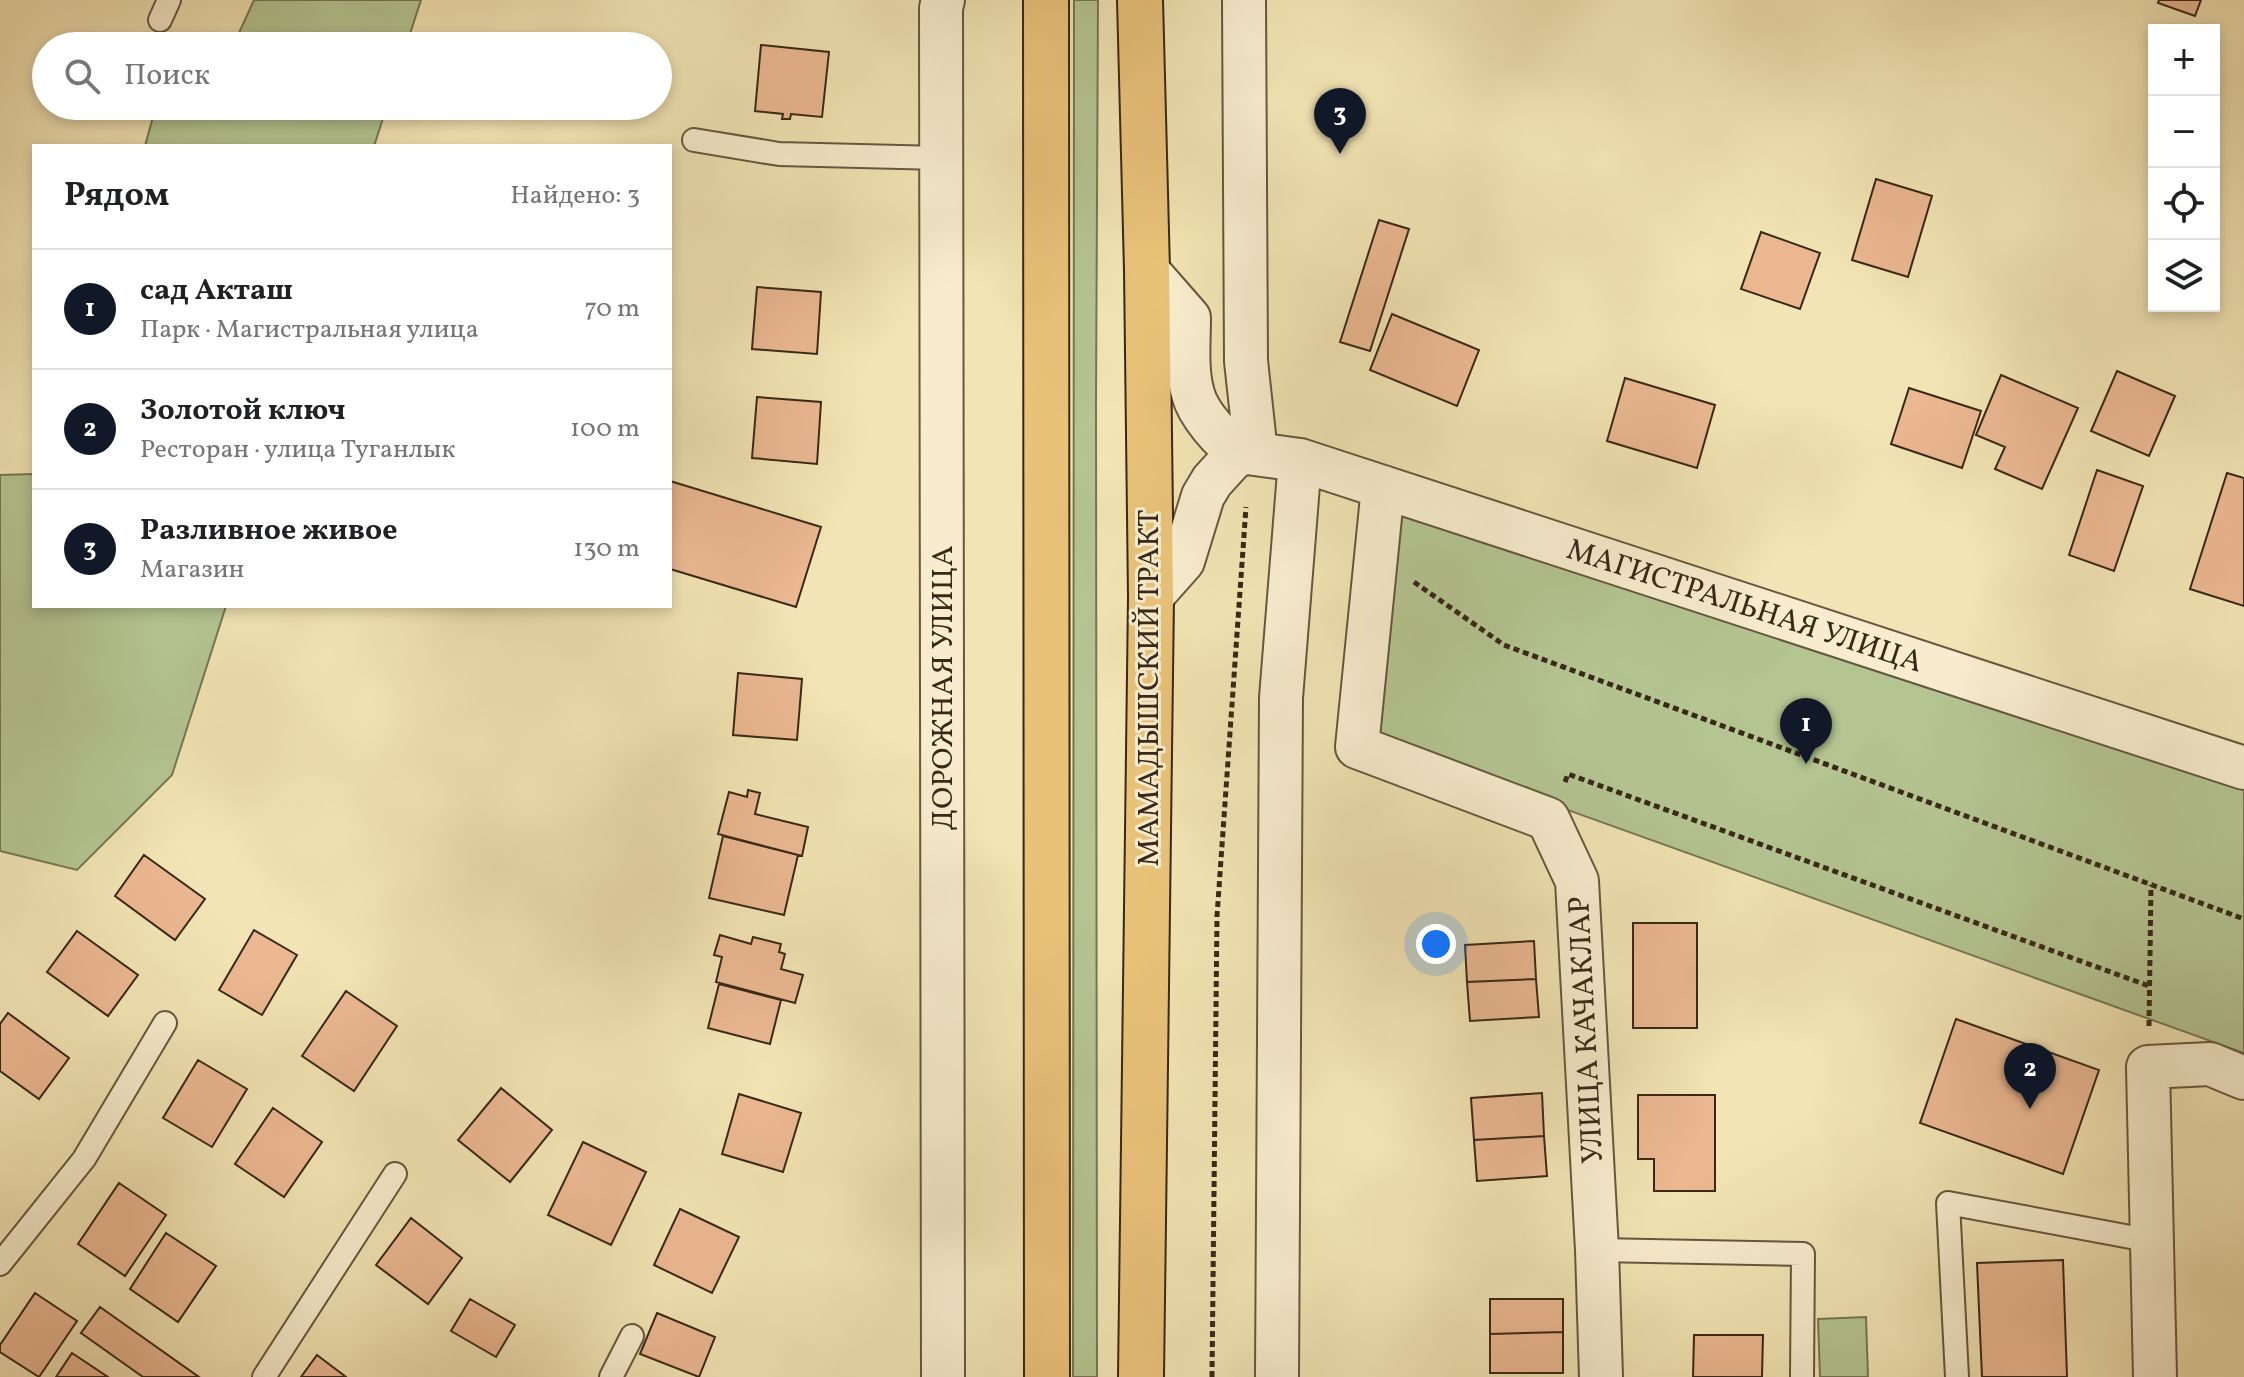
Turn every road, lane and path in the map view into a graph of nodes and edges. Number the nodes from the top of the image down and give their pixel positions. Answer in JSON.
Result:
{"nodes":[{"id":1,"x":943,"y":0,"type":"edge"},
{"id":2,"x":1046,"y":0,"type":"edge"},
{"id":3,"x":1140,"y":0,"type":"edge"},
{"id":4,"x":1244,"y":0,"type":"edge"},
{"id":5,"x":694,"y":140,"type":"dead end"},
{"id":6,"x":941,"y":158,"type":"junction"},
{"id":7,"x":1147,"y":270,"type":"junction"},
{"id":8,"x":1250,"y":453,"type":"junction"},
{"id":9,"x":1300,"y":460,"type":"junction"},
{"id":10,"x":1383,"y":487,"type":"junction"},
{"id":11,"x":1247,"y":494,"type":"dead end"},
{"id":12,"x":1245,"y":519,"type":"junction"},
{"id":13,"x":1295,"y":530,"type":"junction"},
{"id":14,"x":1376,"y":556,"type":"junction"},
{"id":15,"x":1151,"y":597,"type":"junction"},
{"id":16,"x":2244,"y":768,"type":"edge"},
{"id":17,"x":1548,"y":819,"type":"junction"},
{"id":18,"x":2151,"y":885,"type":"junction"},
{"id":19,"x":2244,"y":919,"type":"edge"},
{"id":20,"x":2149,"y":986,"type":"junction"},
{"id":21,"x":165,"y":1023,"type":"dead end"},
{"id":22,"x":2148,"y":1067,"type":"junction"},
{"id":23,"x":2244,"y":1078,"type":"edge"},
{"id":24,"x":395,"y":1174,"type":"dead end"},
{"id":25,"x":2152,"y":1241,"type":"junction"},
{"id":26,"x":1597,"y":1250,"type":"junction"},
{"id":27,"x":0,"y":1264,"type":"edge"},
{"id":28,"x":632,"y":1336,"type":"dead end"},
{"id":29,"x":264,"y":1377,"type":"edge"},
{"id":30,"x":611,"y":1377,"type":"edge"},
{"id":31,"x":943,"y":1377,"type":"edge"},
{"id":32,"x":1047,"y":1377,"type":"edge"},
{"id":33,"x":1141,"y":1377,"type":"edge"},
{"id":34,"x":1212,"y":1377,"type":"edge"},
{"id":35,"x":1277,"y":1377,"type":"edge"},
{"id":36,"x":1601,"y":1377,"type":"edge"},
{"id":37,"x":1802,"y":1377,"type":"edge"},
{"id":38,"x":1957,"y":1377,"type":"edge"},
{"id":39,"x":2155,"y":1377,"type":"edge"}],
"edges":[{"from":1,"to":6,"type":"street","name":"ДОРОЖНАЯ УЛИЦА"},
{"from":2,"to":32,"type":"main road"},
{"from":3,"to":7,"type":"main road","name":"МАМАДЫШСКИЙ ТРАКТ"},
{"from":4,"to":8,"type":"street"},
{"from":5,"to":6,"type":"lane"},
{"from":6,"to":31,"type":"street","name":"ДОРОЖНАЯ УЛИЦА"},
{"from":7,"to":8,"type":"street","name":"МАГИСТРАЛЬНАЯ УЛИЦА"},
{"from":7,"to":15,"type":"main road","name":"МАМАДЫШСКИЙ ТРАКТ"},
{"from":8,"to":9,"type":"street","name":"МАГИСТРАЛЬНАЯ УЛИЦА"},
{"from":8,"to":15,"type":"street"},
{"from":9,"to":10,"type":"street","name":"МАГИСТРАЛЬНАЯ УЛИЦА"},
{"from":9,"to":13,"type":"street"},
{"from":10,"to":14,"type":"street"},
{"from":10,"to":16,"type":"street","name":"МАГИСТРАЛЬНАЯ УЛИЦА"},
{"from":11,"to":12,"type":"path"},
{"from":12,"to":13,"type":"path"},
{"from":12,"to":34,"type":"path"},
{"from":13,"to":35,"type":"street"},
{"from":14,"to":17,"type":"street"},
{"from":14,"to":18,"type":"path"},
{"from":15,"to":33,"type":"main road","name":"МАМАДЫШСКИЙ ТРАКТ"},
{"from":17,"to":20,"type":"path"},
{"from":17,"to":26,"type":"street","name":"УЛИЦА КАЧАКЛАР"},
{"from":18,"to":19,"type":"path"},
{"from":18,"to":20,"type":"path"},
{"from":20,"to":22,"type":"path"},
{"from":21,"to":27,"type":"lane"},
{"from":22,"to":23,"type":"street"},
{"from":22,"to":25,"type":"street"},
{"from":24,"to":29,"type":"lane"},
{"from":25,"to":38,"type":"lane"},
{"from":25,"to":39,"type":"street"},
{"from":26,"to":36,"type":"street","name":"УЛИЦА КАЧАКЛАР"},
{"from":26,"to":37,"type":"lane"},
{"from":28,"to":30,"type":"lane"}]}
